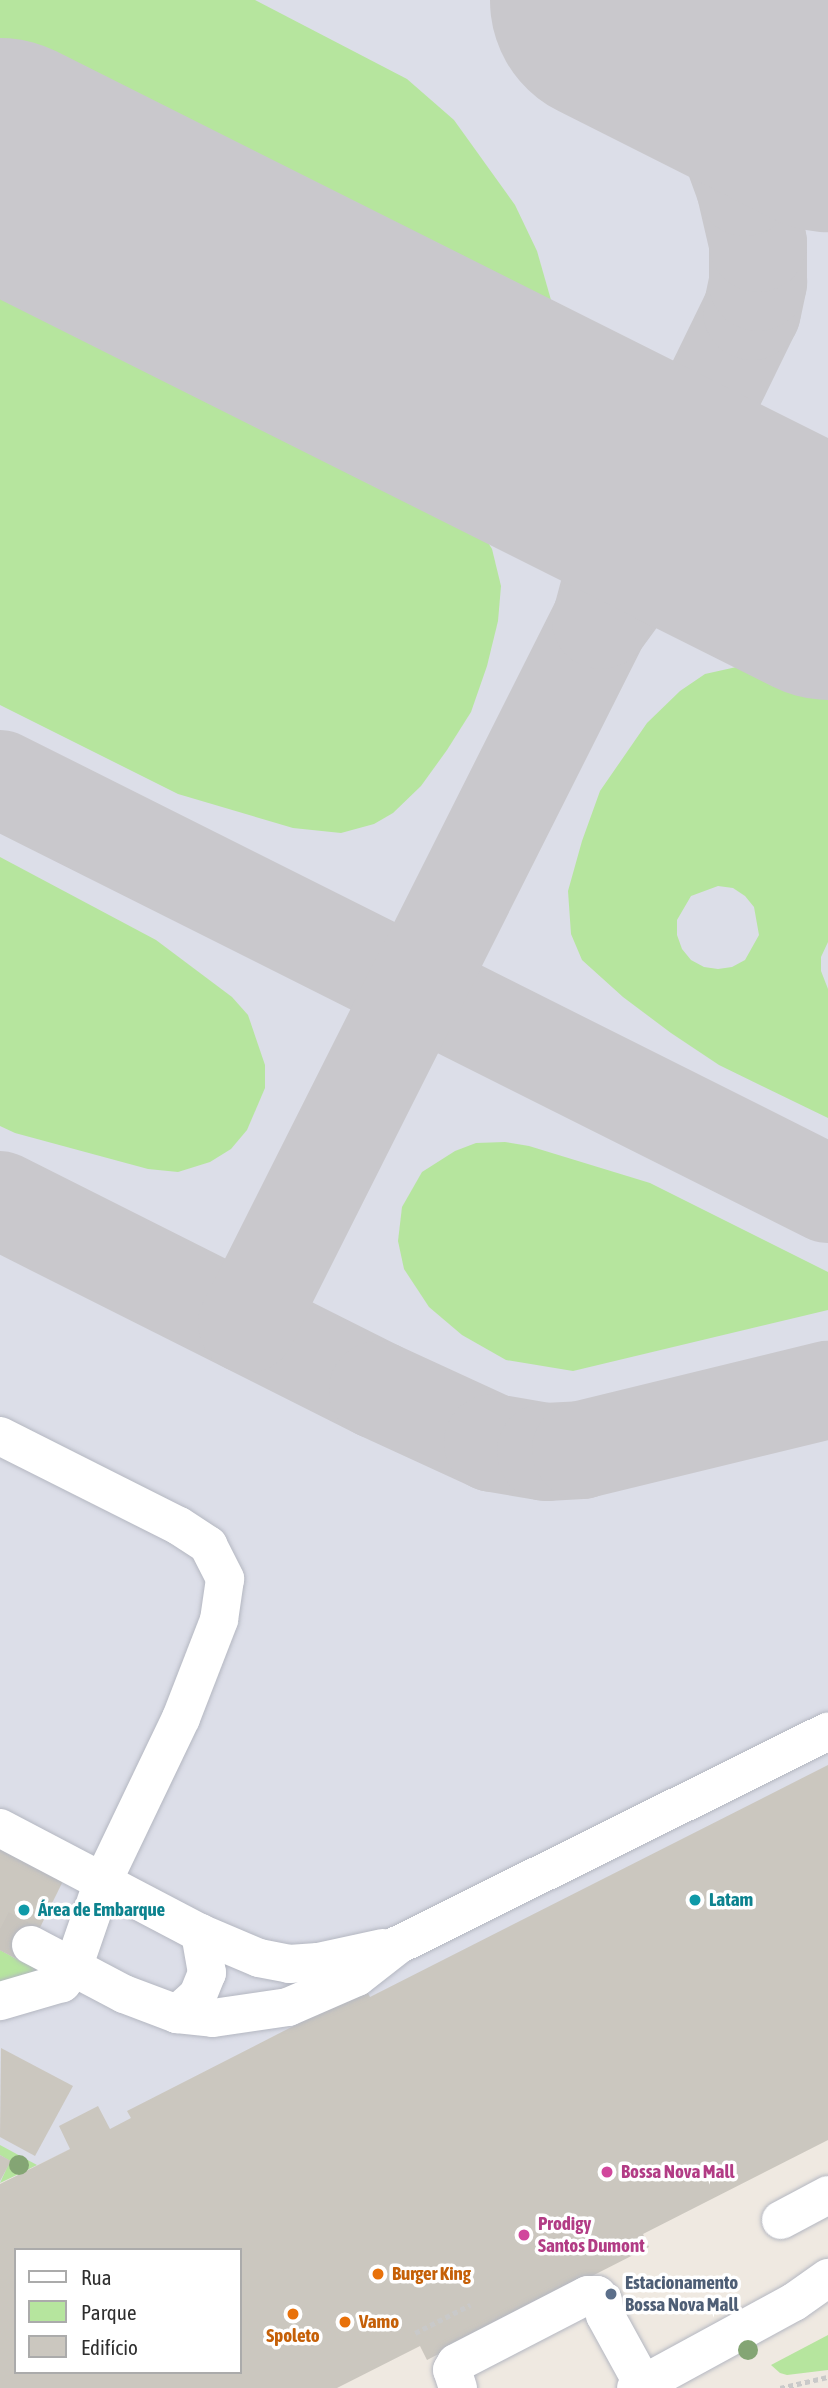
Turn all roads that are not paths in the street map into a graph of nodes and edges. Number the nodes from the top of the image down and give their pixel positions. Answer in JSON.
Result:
{"nodes":[{"id":1,"x":0,"y":1436,"type":"edge"},
{"id":2,"x":828,"y":1732,"type":"edge"},
{"id":3,"x":0,"y":1828,"type":"edge"},
{"id":4,"x":103,"y":1881,"type":"junction"},
{"id":5,"x":200,"y":1933,"type":"junction"},
{"id":6,"x":31,"y":1945,"type":"tunnel mouth"},
{"id":7,"x":398,"y":1945,"type":"junction"},
{"id":8,"x":73,"y":1968,"type":"junction"},
{"id":9,"x":0,"y":2001,"type":"edge"},
{"id":10,"x":177,"y":2014,"type":"junction"},
{"id":11,"x":828,"y":2195,"type":"edge"},
{"id":12,"x":781,"y":2220,"type":"dead end"},
{"id":13,"x":828,"y":2278,"type":"edge"},
{"id":14,"x":811,"y":2296,"type":"edge"},
{"id":15,"x":468,"y":2378,"type":"edge"},
{"id":16,"x":640,"y":2386,"type":"edge"}],
"edges":[{"from":1,"to":4,"type":"street"},
{"from":2,"to":7,"type":"street"},
{"from":3,"to":4,"type":"street"},
{"from":4,"to":5,"type":"street"},
{"from":4,"to":8,"type":"street"},
{"from":5,"to":7,"type":"street"},
{"from":5,"to":10,"type":"street"},
{"from":6,"to":8,"type":"street"},
{"from":7,"to":10,"type":"street"},
{"from":8,"to":9,"type":"street"},
{"from":8,"to":10,"type":"street"},
{"from":11,"to":12,"type":"street"},
{"from":13,"to":14,"type":"street"},
{"from":14,"to":16,"type":"street"},
{"from":15,"to":16,"type":"street"}]}
